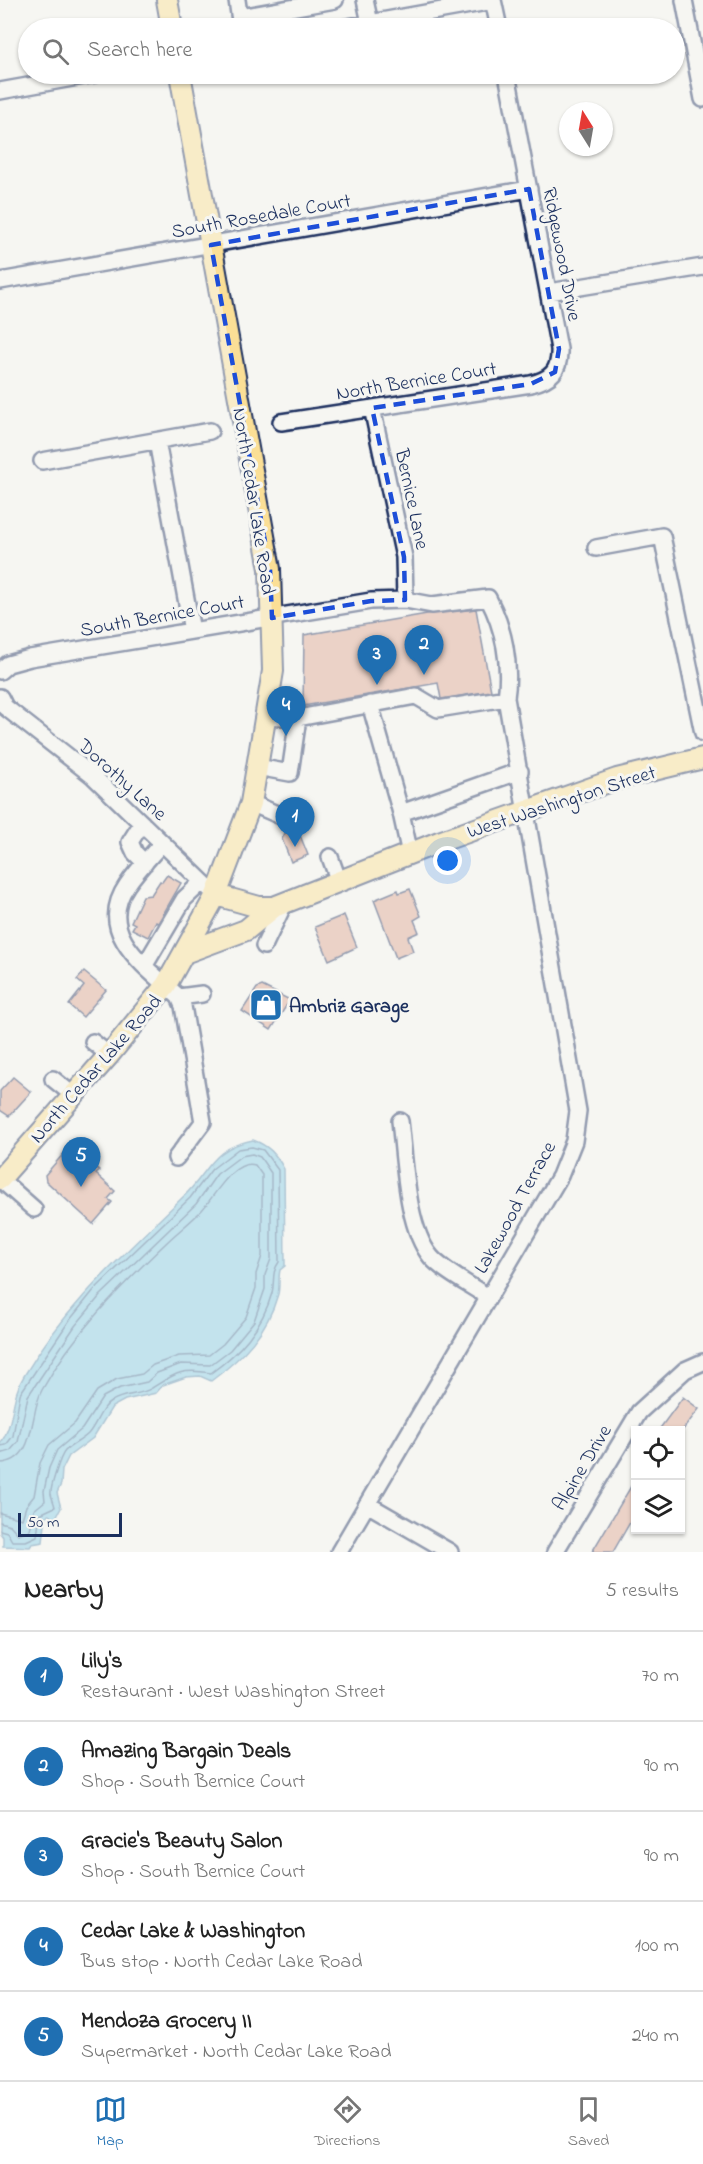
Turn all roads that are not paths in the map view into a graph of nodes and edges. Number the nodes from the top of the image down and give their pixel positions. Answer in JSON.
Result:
{"nodes":[{"id":1,"x":167,"y":0,"type":"edge"},
{"id":2,"x":237,"y":0,"type":"edge"},
{"id":3,"x":335,"y":0,"type":"edge"},
{"id":4,"x":365,"y":0,"type":"edge"},
{"id":5,"x":493,"y":0,"type":"edge"},
{"id":6,"x":684,"y":0,"type":"edge"},
{"id":7,"x":170,"y":18,"type":"edge"},
{"id":8,"x":239,"y":18,"type":"edge"},
{"id":9,"x":261,"y":18,"type":"edge"},
{"id":10,"x":369,"y":18,"type":"edge"},
{"id":11,"x":397,"y":18,"type":"edge"},
{"id":12,"x":497,"y":18,"type":"edge"},
{"id":13,"x":39,"y":84,"type":"edge"},
{"id":14,"x":182,"y":84,"type":"edge"},
{"id":15,"x":509,"y":84,"type":"edge"},
{"id":16,"x":0,"y":91,"type":"edge"},
{"id":17,"x":703,"y":99,"type":"edge"},
{"id":18,"x":529,"y":189,"type":"junction"},
{"id":19,"x":211,"y":245,"type":"junction"},
{"id":20,"x":703,"y":267,"type":"edge"},
{"id":21,"x":0,"y":281,"type":"edge"},
{"id":22,"x":549,"y":292,"type":"junction"},
{"id":23,"x":555,"y":372,"type":"joint"},
{"id":24,"x":372,"y":408,"type":"junction"},
{"id":25,"x":281,"y":422,"type":"dead end"},
{"id":26,"x":210,"y":431,"type":"dead end"},
{"id":27,"x":157,"y":441,"type":"junction"},
{"id":28,"x":42,"y":461,"type":"dead end"},
{"id":29,"x":596,"y":548,"type":"dead end"},
{"id":30,"x":405,"y":600,"type":"junction"},
{"id":31,"x":272,"y":618,"type":"junction"},
{"id":32,"x":192,"y":631,"type":"junction"},
{"id":33,"x":0,"y":671,"type":"edge"},
{"id":34,"x":0,"y":697,"type":"edge"},
{"id":35,"x":506,"y":698,"type":"junction"},
{"id":36,"x":370,"y":704,"type":"junction"},
{"id":37,"x":265,"y":716,"type":"junction"},
{"id":38,"x":298,"y":718,"type":"junction"},
{"id":39,"x":703,"y":732,"type":"edge"},
{"id":40,"x":703,"y":758,"type":"edge"},
{"id":41,"x":257,"y":767,"type":"junction"},
{"id":42,"x":520,"y":771,"type":"junction"},
{"id":43,"x":250,"y":803,"type":"junction"},
{"id":44,"x":528,"y":810,"type":"junction"},
{"id":45,"x":401,"y":813,"type":"junction"},
{"id":46,"x":282,"y":816,"type":"dead end"},
{"id":47,"x":142,"y":824,"type":"junction"},
{"id":48,"x":162,"y":843,"type":"junction"},
{"id":49,"x":410,"y":854,"type":"junction"},
{"id":50,"x":330,"y":857,"type":"dead end"},
{"id":51,"x":145,"y":863,"type":"junction"},
{"id":52,"x":339,"y":882,"type":"junction"},
{"id":53,"x":209,"y":888,"type":"junction"},
{"id":54,"x":279,"y":905,"type":"junction"},
{"id":55,"x":264,"y":946,"type":"dead end"},
{"id":56,"x":184,"y":953,"type":"junction"},
{"id":57,"x":145,"y":965,"type":"junction"},
{"id":58,"x":172,"y":991,"type":"junction"},
{"id":59,"x":202,"y":994,"type":"dead end"},
{"id":60,"x":93,"y":1041,"type":"dead end"},
{"id":61,"x":109,"y":1055,"type":"junction"},
{"id":62,"x":53,"y":1079,"type":"dead end"},
{"id":63,"x":73,"y":1095,"type":"junction"},
{"id":64,"x":400,"y":1121,"type":"dead end"},
{"id":65,"x":176,"y":1158,"type":"dead end"},
{"id":66,"x":3,"y":1171,"type":"edge"},
{"id":67,"x":34,"y":1209,"type":"dead end"},
{"id":68,"x":488,"y":1297,"type":"junction"},
{"id":69,"x":703,"y":1362,"type":"edge"},
{"id":70,"x":367,"y":1504,"type":"junction"},
{"id":71,"x":339,"y":1552,"type":"edge"},
{"id":72,"x":450,"y":1552,"type":"edge"},
{"id":73,"x":555,"y":1552,"type":"edge"}],
"edges":[{"from":1,"to":7,"type":"main road"},
{"from":2,"to":8,"type":"street"},
{"from":3,"to":9,"type":"street"},
{"from":4,"to":10,"type":"street"},
{"from":5,"to":11,"type":"street"},
{"from":5,"to":12,"type":"street"},
{"from":6,"to":17,"type":"street"},
{"from":13,"to":16,"type":"street"},
{"from":14,"to":19,"type":"main road","name":"North Cedar Lake Road"},
{"from":15,"to":18,"type":"street","name":"Ridgewood Drive"},
{"from":18,"to":19,"type":"street","name":"South Rosedale Court"},
{"from":18,"to":22,"type":"street","name":"Ridgewood Drive"},
{"from":19,"to":21,"type":"street","name":"South Rosedale Court"},
{"from":19,"to":31,"type":"main road","name":"North Cedar Lake Road"},
{"from":20,"to":22,"type":"street"},
{"from":22,"to":23,"type":"street","name":"Ridgewood Drive"},
{"from":23,"to":24,"type":"street","name":"North Bernice Court"},
{"from":24,"to":25,"type":"street","name":"North Bernice Court"},
{"from":24,"to":30,"type":"street","name":"Bernice Lane"},
{"from":26,"to":27,"type":"street"},
{"from":27,"to":28,"type":"street"},
{"from":27,"to":32,"type":"street"},
{"from":29,"to":39,"type":"street"},
{"from":30,"to":31,"type":"street","name":"South Bernice Court"},
{"from":30,"to":35,"type":"street","name":"South Bernice Court"},
{"from":31,"to":32,"type":"street","name":"South Bernice Court"},
{"from":31,"to":37,"type":"main road","name":"North Cedar Lake Road"},
{"from":32,"to":33,"type":"street","name":"South Bernice Court"},
{"from":34,"to":47,"type":"street","name":"Dorothy Lane"},
{"from":35,"to":36,"type":"street"},
{"from":35,"to":42,"type":"street","name":"Lakewood Terrace"},
{"from":36,"to":38,"type":"street"},
{"from":36,"to":45,"type":"street"},
{"from":37,"to":38,"type":"street"},
{"from":37,"to":41,"type":"main road","name":"North Cedar Lake Road"},
{"from":38,"to":41,"type":"street"},
{"from":40,"to":44,"type":"main road","name":"West Washington Street"},
{"from":41,"to":43,"type":"main road","name":"North Cedar Lake Road"},
{"from":42,"to":44,"type":"street","name":"Lakewood Terrace"},
{"from":42,"to":45,"type":"street"},
{"from":43,"to":46,"type":"street"},
{"from":43,"to":53,"type":"main road","name":"North Cedar Lake Road"},
{"from":44,"to":49,"type":"main road","name":"West Washington Street"},
{"from":44,"to":68,"type":"street","name":"Lakewood Terrace"},
{"from":45,"to":49,"type":"street"},
{"from":47,"to":48,"type":"street","name":"Dorothy Lane"},
{"from":47,"to":51,"type":"street"},
{"from":48,"to":51,"type":"street"},
{"from":48,"to":53,"type":"street","name":"Dorothy Lane"},
{"from":49,"to":52,"type":"main road","name":"West Washington Street"},
{"from":50,"to":52,"type":"street"},
{"from":51,"to":57,"type":"street"},
{"from":52,"to":54,"type":"main road","name":"West Washington Street"},
{"from":53,"to":54,"type":"main road","name":"West Washington Street"},
{"from":53,"to":56,"type":"main road","name":"North Cedar Lake Road"},
{"from":53,"to":57,"type":"street"},
{"from":54,"to":55,"type":"street"},
{"from":54,"to":56,"type":"main road"},
{"from":56,"to":58,"type":"main road","name":"North Cedar Lake Road"},
{"from":57,"to":58,"type":"street"},
{"from":58,"to":59,"type":"street"},
{"from":58,"to":61,"type":"main road","name":"North Cedar Lake Road"},
{"from":58,"to":65,"type":"street"},
{"from":60,"to":61,"type":"street"},
{"from":61,"to":63,"type":"main road","name":"North Cedar Lake Road"},
{"from":62,"to":63,"type":"street"},
{"from":63,"to":66,"type":"main road","name":"North Cedar Lake Road"},
{"from":64,"to":68,"type":"street"},
{"from":66,"to":67,"type":"street"},
{"from":68,"to":70,"type":"street","name":"Lakewood Terrace"},
{"from":69,"to":73,"type":"street","name":"Alpine Drive"},
{"from":70,"to":71,"type":"street","name":"Lakewood Terrace"},
{"from":70,"to":72,"type":"street"}]}
